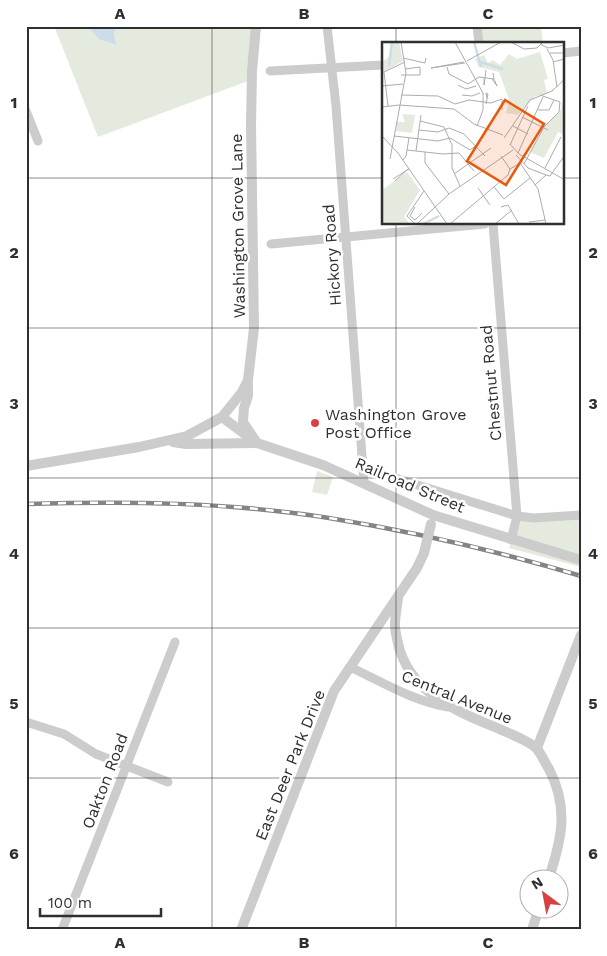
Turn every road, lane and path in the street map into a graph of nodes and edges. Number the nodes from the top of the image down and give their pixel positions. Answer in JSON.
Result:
{"nodes":[{"id":1,"x":256,"y":26,"type":"edge"},
{"id":2,"x":327,"y":26,"type":"edge"},
{"id":3,"x":477,"y":26,"type":"edge"},
{"id":4,"x":479,"y":42,"type":"edge"},
{"id":5,"x":581,"y":51,"type":"edge"},
{"id":6,"x":564,"y":52,"type":"edge"},
{"id":7,"x":382,"y":65,"type":"edge"},
{"id":8,"x":331,"y":69,"type":"junction"},
{"id":9,"x":270,"y":71,"type":"dead end"},
{"id":10,"x":26,"y":111,"type":"edge"},
{"id":11,"x":38,"y":140,"type":"dead end"},
{"id":12,"x":474,"y":225,"type":"edge"},
{"id":13,"x":493,"y":225,"type":"edge"},
{"id":14,"x":346,"y":237,"type":"junction"},
{"id":15,"x":272,"y":244,"type":"dead end"},
{"id":16,"x":248,"y":380,"type":"junction"},
{"id":17,"x":220,"y":419,"type":"junction"},
{"id":18,"x":167,"y":442,"type":"junction"},
{"id":19,"x":253,"y":443,"type":"junction"},
{"id":20,"x":26,"y":466,"type":"edge"},
{"id":21,"x":364,"y":468,"type":"junction"},
{"id":22,"x":364,"y":482,"type":"junction"},
{"id":23,"x":581,"y":515,"type":"edge"},
{"id":24,"x":517,"y":516,"type":"junction"},
{"id":25,"x":432,"y":519,"type":"junction"},
{"id":26,"x":511,"y":540,"type":"junction"},
{"id":27,"x":581,"y":560,"type":"edge"},
{"id":28,"x":399,"y":594,"type":"junction"},
{"id":29,"x":581,"y":635,"type":"edge"},
{"id":30,"x":175,"y":642,"type":"dead end"},
{"id":31,"x":350,"y":667,"type":"junction"},
{"id":32,"x":449,"y":707,"type":"junction"},
{"id":33,"x":26,"y":722,"type":"edge"},
{"id":34,"x":537,"y":748,"type":"junction"},
{"id":35,"x":127,"y":766,"type":"junction"},
{"id":36,"x":168,"y":782,"type":"dead end"},
{"id":37,"x":552,"y":868,"type":"edge"},
{"id":38,"x":536,"y":918,"type":"edge"},
{"id":39,"x":62,"y":930,"type":"edge"},
{"id":40,"x":241,"y":930,"type":"edge"},
{"id":41,"x":532,"y":930,"type":"edge"}],
"edges":[{"from":1,"to":16,"type":"street","name":"Washington Grove Lane"},
{"from":2,"to":8,"type":"street","name":"Hickory Road"},
{"from":3,"to":4,"type":"street"},
{"from":5,"to":6,"type":"street"},
{"from":7,"to":8,"type":"street"},
{"from":8,"to":9,"type":"street"},
{"from":8,"to":14,"type":"street","name":"Hickory Road"},
{"from":10,"to":11,"type":"street"},
{"from":12,"to":14,"type":"street"},
{"from":13,"to":24,"type":"street","name":"Chestnut Road"},
{"from":14,"to":15,"type":"street"},
{"from":14,"to":21,"type":"street","name":"Hickory Road"},
{"from":16,"to":17,"type":"street","name":"Washington Grove Lane"},
{"from":16,"to":19,"type":"street"},
{"from":17,"to":18,"type":"street"},
{"from":17,"to":19,"type":"street","name":"Railroad Street"},
{"from":18,"to":19,"type":"street"},
{"from":18,"to":20,"type":"street"},
{"from":19,"to":22,"type":"street","name":"Railroad Street"},
{"from":21,"to":22,"type":"street","name":"Hickory Road"},
{"from":21,"to":24,"type":"street"},
{"from":22,"to":25,"type":"street","name":"Railroad Street"},
{"from":23,"to":24,"type":"street"},
{"from":24,"to":26,"type":"street","name":"Chestnut Road"},
{"from":25,"to":26,"type":"street","name":"Railroad Street"},
{"from":25,"to":28,"type":"street","name":"East Deer Park Drive","bridge":true},
{"from":26,"to":27,"type":"street","name":"Railroad Street"},
{"from":28,"to":31,"type":"street","name":"East Deer Park Drive"},
{"from":28,"to":32,"type":"street","name":"East Deer Park Drive"},
{"from":29,"to":34,"type":"street"},
{"from":30,"to":35,"type":"street","name":"Oakton Road"},
{"from":31,"to":32,"type":"street","name":"Central Avenue"},
{"from":31,"to":40,"type":"street","name":"East Deer Park Drive"},
{"from":32,"to":34,"type":"street","name":"Central Avenue"},
{"from":33,"to":35,"type":"street"},
{"from":34,"to":37,"type":"street"},
{"from":35,"to":36,"type":"street"},
{"from":35,"to":39,"type":"street","name":"Oakton Road"},
{"from":38,"to":41,"type":"street"}]}
